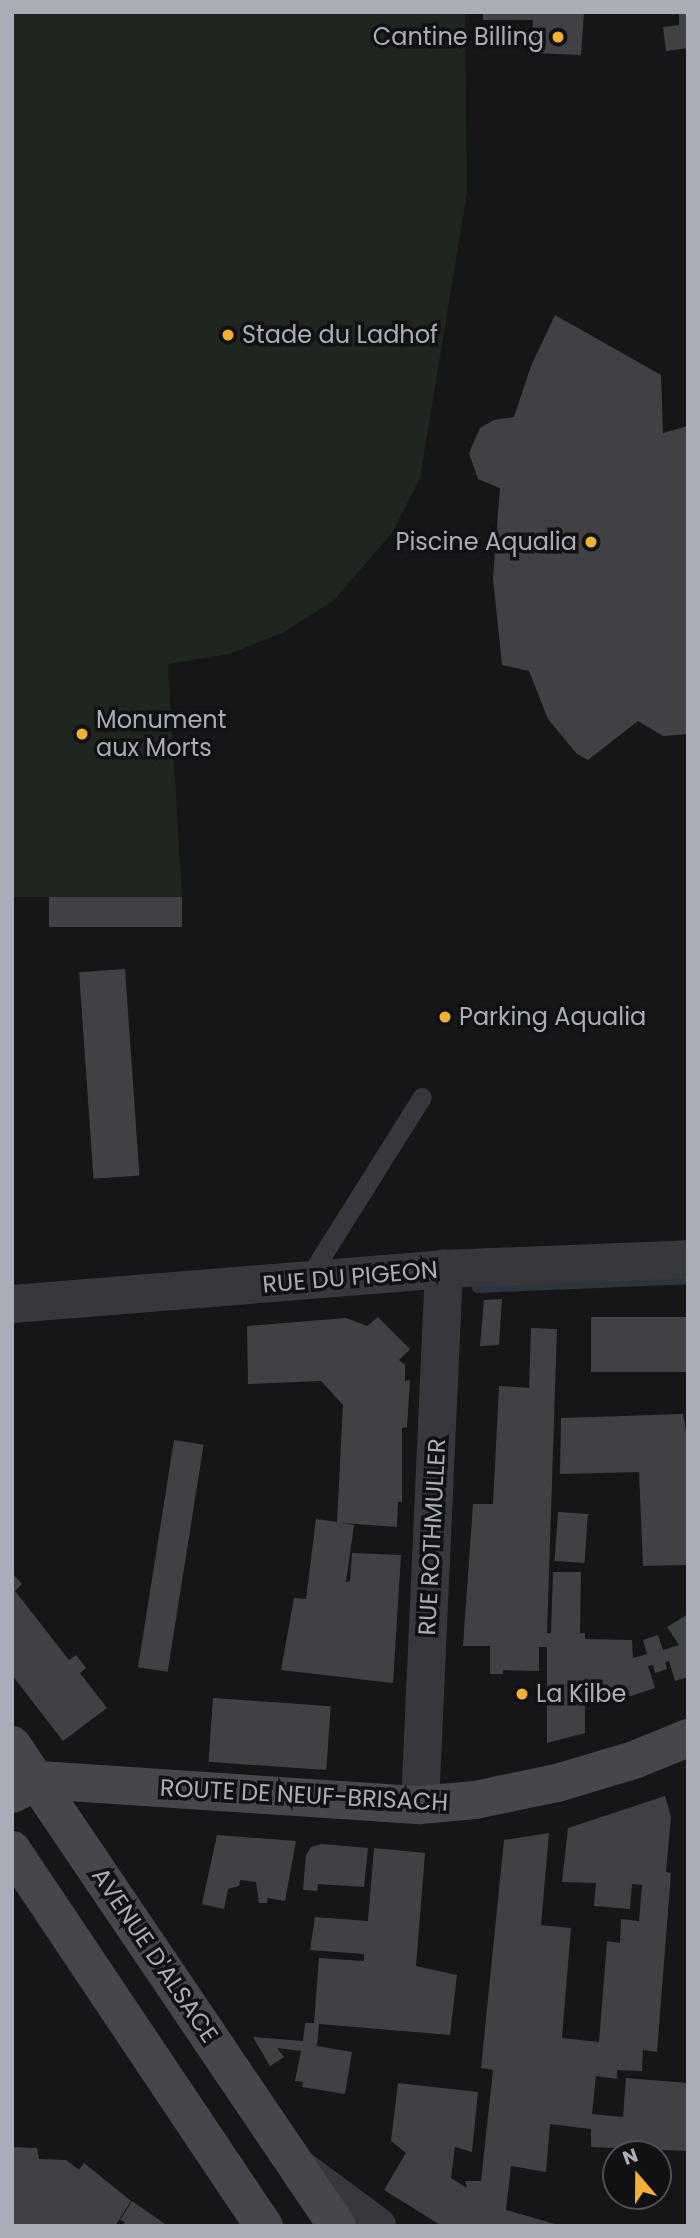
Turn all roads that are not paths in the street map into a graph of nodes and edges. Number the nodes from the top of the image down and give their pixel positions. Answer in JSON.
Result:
{"nodes":[{"id":1,"x":422,"y":1097,"type":"dead end"},
{"id":2,"x":688,"y":1259,"type":"edge"},
{"id":3,"x":444,"y":1269,"type":"junction"},
{"id":4,"x":307,"y":1280,"type":"junction"},
{"id":5,"x":12,"y":1304,"type":"edge"},
{"id":6,"x":688,"y":1738,"type":"edge"},
{"id":7,"x":12,"y":1745,"type":"edge"},
{"id":8,"x":45,"y":1790,"type":"edge"},
{"id":9,"x":420,"y":1805,"type":"junction"},
{"id":10,"x":12,"y":1822,"type":"edge"},
{"id":11,"x":12,"y":1850,"type":"edge"},
{"id":12,"x":332,"y":2217,"type":"edge"},
{"id":13,"x":264,"y":2226,"type":"edge"},
{"id":14,"x":377,"y":2226,"type":"edge"}],
"edges":[{"from":1,"to":4,"type":"lane"},
{"from":2,"to":3,"type":"street","name":"RUE DU PIGEON"},
{"from":3,"to":4,"type":"street","name":"RUE DU PIGEON"},
{"from":3,"to":9,"type":"street","name":"RUE ROTHMULLER"},
{"from":4,"to":5,"type":"street","name":"RUE DU PIGEON"},
{"from":6,"to":9,"type":"main road","name":"ROUTE DE NEUF-BRISACH"},
{"from":7,"to":8,"type":"main road","name":"AVENUE D'ALSACE"},
{"from":8,"to":9,"type":"main road","name":"ROUTE DE NEUF-BRISACH"},
{"from":8,"to":10,"type":"main road"},
{"from":8,"to":12,"type":"main road","name":"AVENUE D'ALSACE"},
{"from":11,"to":13,"type":"main road"},
{"from":12,"to":14,"type":"street","name":"AVENUE D'ALSACE"}]}
